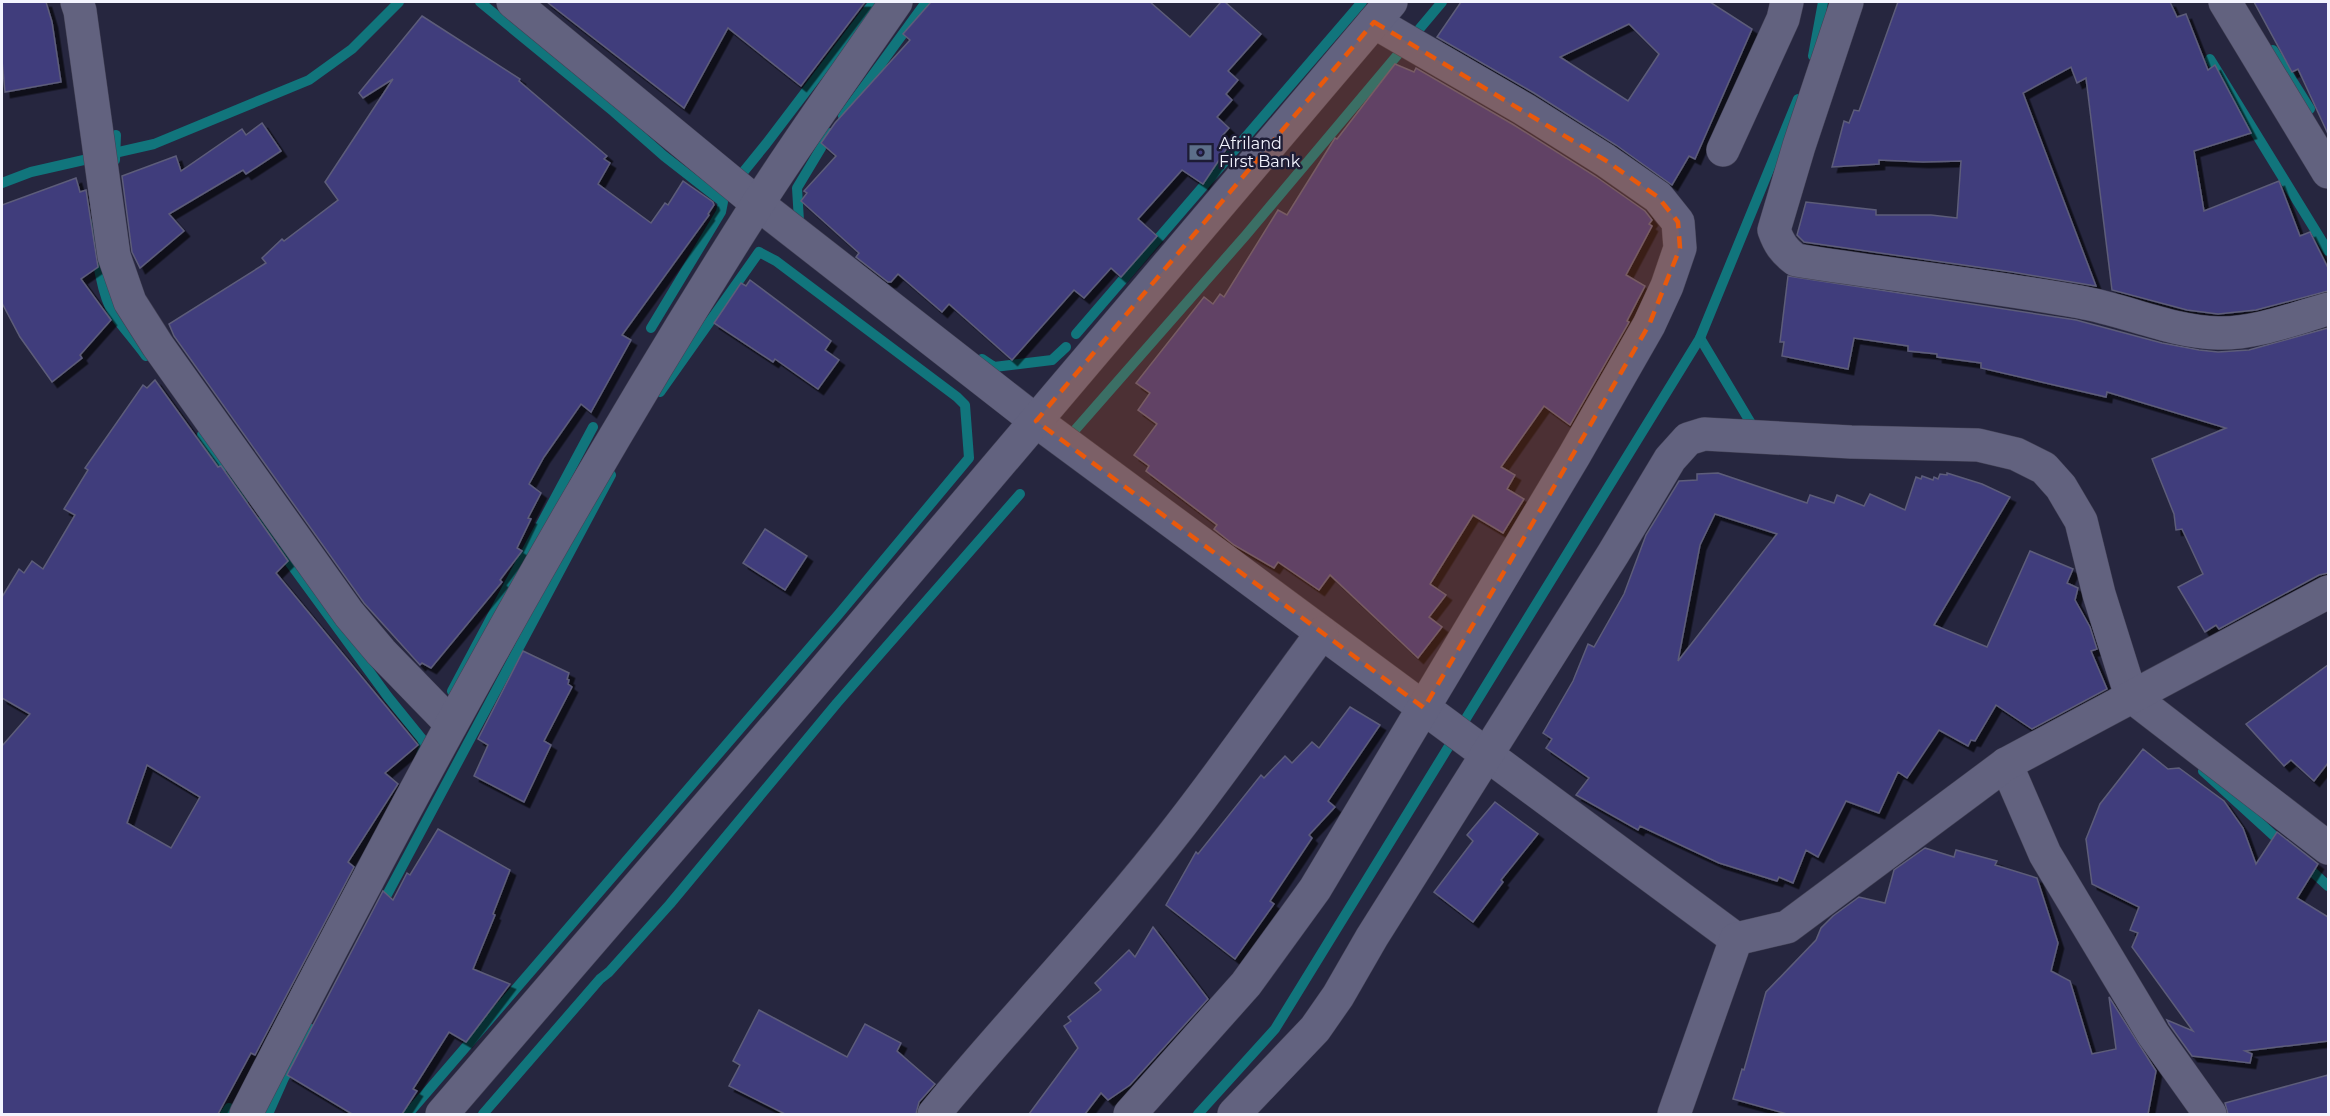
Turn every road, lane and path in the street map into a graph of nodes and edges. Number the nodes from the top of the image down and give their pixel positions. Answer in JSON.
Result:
{"nodes":[{"id":1,"x":77,"y":2,"type":"edge"},
{"id":2,"x":513,"y":2,"type":"edge"},
{"id":3,"x":896,"y":2,"type":"edge"},
{"id":4,"x":1787,"y":2,"type":"edge"},
{"id":5,"x":1848,"y":2,"type":"edge"},
{"id":6,"x":2225,"y":2,"type":"edge"},
{"id":7,"x":1383,"y":12,"type":"edge"},
{"id":8,"x":1723,"y":150,"type":"dead end"},
{"id":9,"x":2328,"y":172,"type":"edge"},
{"id":10,"x":758,"y":204,"type":"junction"},
{"id":11,"x":2328,"y":309,"type":"edge"},
{"id":12,"x":1036,"y":421,"type":"junction"},
{"id":13,"x":2328,"y":592,"type":"edge"},
{"id":14,"x":1322,"y":633,"type":"junction"},
{"id":15,"x":2131,"y":696,"type":"junction"},
{"id":16,"x":1424,"y":708,"type":"junction"},
{"id":17,"x":452,"y":724,"type":"junction"},
{"id":18,"x":1487,"y":754,"type":"junction"},
{"id":19,"x":2006,"y":764,"type":"junction"},
{"id":20,"x":2328,"y":848,"type":"edge"},
{"id":21,"x":1736,"y":939,"type":"junction"},
{"id":22,"x":246,"y":1114,"type":"edge"},
{"id":23,"x":442,"y":1114,"type":"edge"},
{"id":24,"x":934,"y":1114,"type":"edge"},
{"id":25,"x":1130,"y":1114,"type":"edge"},
{"id":26,"x":1234,"y":1114,"type":"edge"},
{"id":27,"x":1674,"y":1114,"type":"edge"},
{"id":28,"x":2210,"y":1114,"type":"edge"}],
"edges":[{"from":1,"to":17,"type":"street"},
{"from":2,"to":10,"type":"street"},
{"from":3,"to":10,"type":"street"},
{"from":4,"to":8,"type":"street"},
{"from":5,"to":11,"type":"street"},
{"from":6,"to":9,"type":"street"},
{"from":7,"to":12,"type":"street"},
{"from":7,"to":16,"type":"street"},
{"from":10,"to":12,"type":"street"},
{"from":10,"to":17,"type":"street"},
{"from":12,"to":14,"type":"street"},
{"from":12,"to":23,"type":"street"},
{"from":13,"to":15,"type":"street"},
{"from":14,"to":16,"type":"street"},
{"from":14,"to":24,"type":"street"},
{"from":15,"to":18,"type":"street"},
{"from":15,"to":19,"type":"street"},
{"from":15,"to":20,"type":"street"},
{"from":16,"to":18,"type":"street"},
{"from":16,"to":25,"type":"street"},
{"from":17,"to":22,"type":"street"},
{"from":18,"to":21,"type":"street"},
{"from":18,"to":26,"type":"street"},
{"from":19,"to":21,"type":"street"},
{"from":19,"to":28,"type":"street"},
{"from":21,"to":27,"type":"street"}]}
